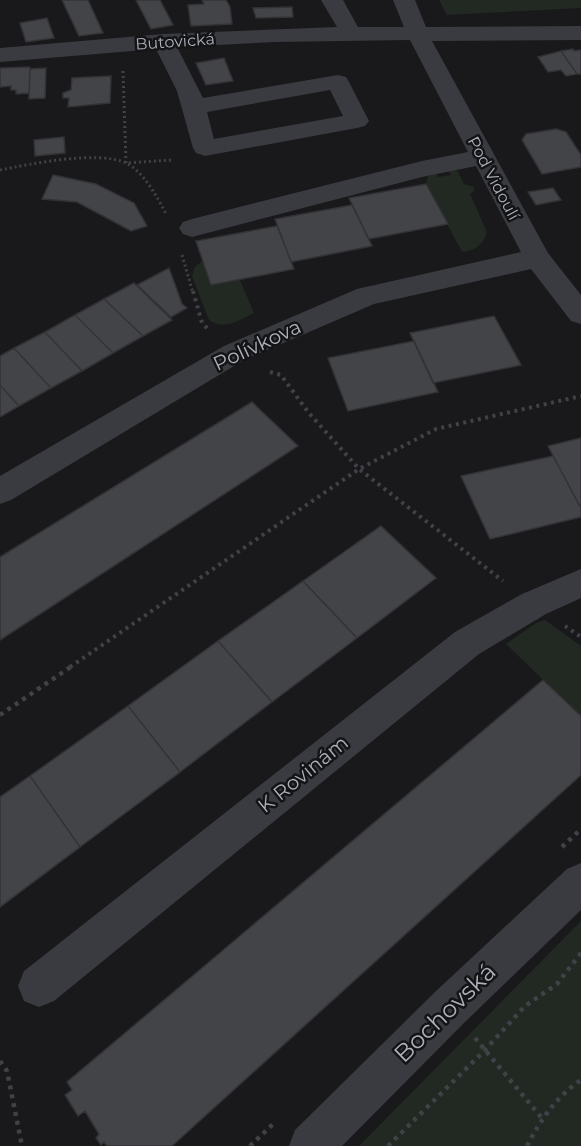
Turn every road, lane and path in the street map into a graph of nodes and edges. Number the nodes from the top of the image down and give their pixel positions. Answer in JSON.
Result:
{"nodes":[{"id":1,"x":332,"y":0,"type":"edge"},
{"id":2,"x":404,"y":0,"type":"edge"},
{"id":3,"x":351,"y":33,"type":"junction"},
{"id":4,"x":581,"y":33,"type":"edge"},
{"id":5,"x":418,"y":35,"type":"junction"},
{"id":6,"x":163,"y":41,"type":"junction"},
{"id":7,"x":0,"y":55,"type":"edge"},
{"id":8,"x":123,"y":66,"type":"dead end"},
{"id":9,"x":194,"y":107,"type":"junction"},
{"id":10,"x":483,"y":157,"type":"junction"},
{"id":11,"x":172,"y":160,"type":"dead end"},
{"id":12,"x":126,"y":163,"type":"junction"},
{"id":13,"x":0,"y":170,"type":"edge"},
{"id":14,"x":180,"y":225,"type":"joint"},
{"id":15,"x":182,"y":255,"type":"dead end"},
{"id":16,"x":537,"y":258,"type":"junction"},
{"id":17,"x":581,"y":314,"type":"edge"},
{"id":18,"x":218,"y":338,"type":"dead end"},
{"id":19,"x":264,"y":370,"type":"dead end"},
{"id":20,"x":581,"y":396,"type":"edge"},
{"id":21,"x":359,"y":469,"type":"junction"},
{"id":22,"x":0,"y":491,"type":"edge"},
{"id":23,"x":581,"y":584,"type":"edge"},
{"id":24,"x":534,"y":604,"type":"junction"},
{"id":25,"x":581,"y":637,"type":"edge"},
{"id":26,"x":0,"y":716,"type":"edge"},
{"id":27,"x":581,"y":882,"type":"edge"},
{"id":28,"x":581,"y":953,"type":"edge"},
{"id":29,"x":39,"y":986,"type":"dead end"},
{"id":30,"x":450,"y":1007,"type":"junction"},
{"id":31,"x":484,"y":1050,"type":"junction"},
{"id":32,"x":0,"y":1061,"type":"edge"},
{"id":33,"x":581,"y":1080,"type":"edge"},
{"id":34,"x":541,"y":1117,"type":"junction"},
{"id":35,"x":21,"y":1146,"type":"edge"},
{"id":36,"x":311,"y":1146,"type":"edge"},
{"id":37,"x":388,"y":1146,"type":"edge"},
{"id":38,"x":527,"y":1146,"type":"edge"}],
"edges":[{"from":1,"to":3,"type":"street"},
{"from":2,"to":5,"type":"street"},
{"from":3,"to":5,"type":"street","name":"Butovická"},
{"from":3,"to":6,"type":"street","name":"Butovická"},
{"from":4,"to":5,"type":"street","name":"Butovická"},
{"from":5,"to":10,"type":"street","name":"Pod Vidoulí"},
{"from":6,"to":7,"type":"street","name":"Butovická"},
{"from":6,"to":9,"type":"street"},
{"from":8,"to":12,"type":"path"},
{"from":9,"to":9,"type":"street"},
{"from":10,"to":14,"type":"street"},
{"from":10,"to":16,"type":"street","name":"Pod Vidoulí"},
{"from":11,"to":12,"type":"path"},
{"from":12,"to":13,"type":"path"},
{"from":12,"to":14,"type":"path"},
{"from":15,"to":18,"type":"path"},
{"from":16,"to":17,"type":"street","name":"Pod Vidoulí"},
{"from":16,"to":22,"type":"street","name":"Polívkova"},
{"from":19,"to":21,"type":"path"},
{"from":20,"to":21,"type":"path"},
{"from":21,"to":24,"type":"path"},
{"from":21,"to":26,"type":"path"},
{"from":23,"to":24,"type":"street","name":"K Rovinám"},
{"from":24,"to":25,"type":"path"},
{"from":24,"to":29,"type":"street","name":"K Rovinám"},
{"from":27,"to":30,"type":"street","name":"Bochovská"},
{"from":28,"to":31,"type":"path"},
{"from":30,"to":31,"type":"path"},
{"from":30,"to":36,"type":"street","name":"Bochovská"},
{"from":31,"to":34,"type":"path"},
{"from":31,"to":37,"type":"path"},
{"from":32,"to":35,"type":"path"},
{"from":33,"to":34,"type":"path"},
{"from":34,"to":38,"type":"path"}]}
